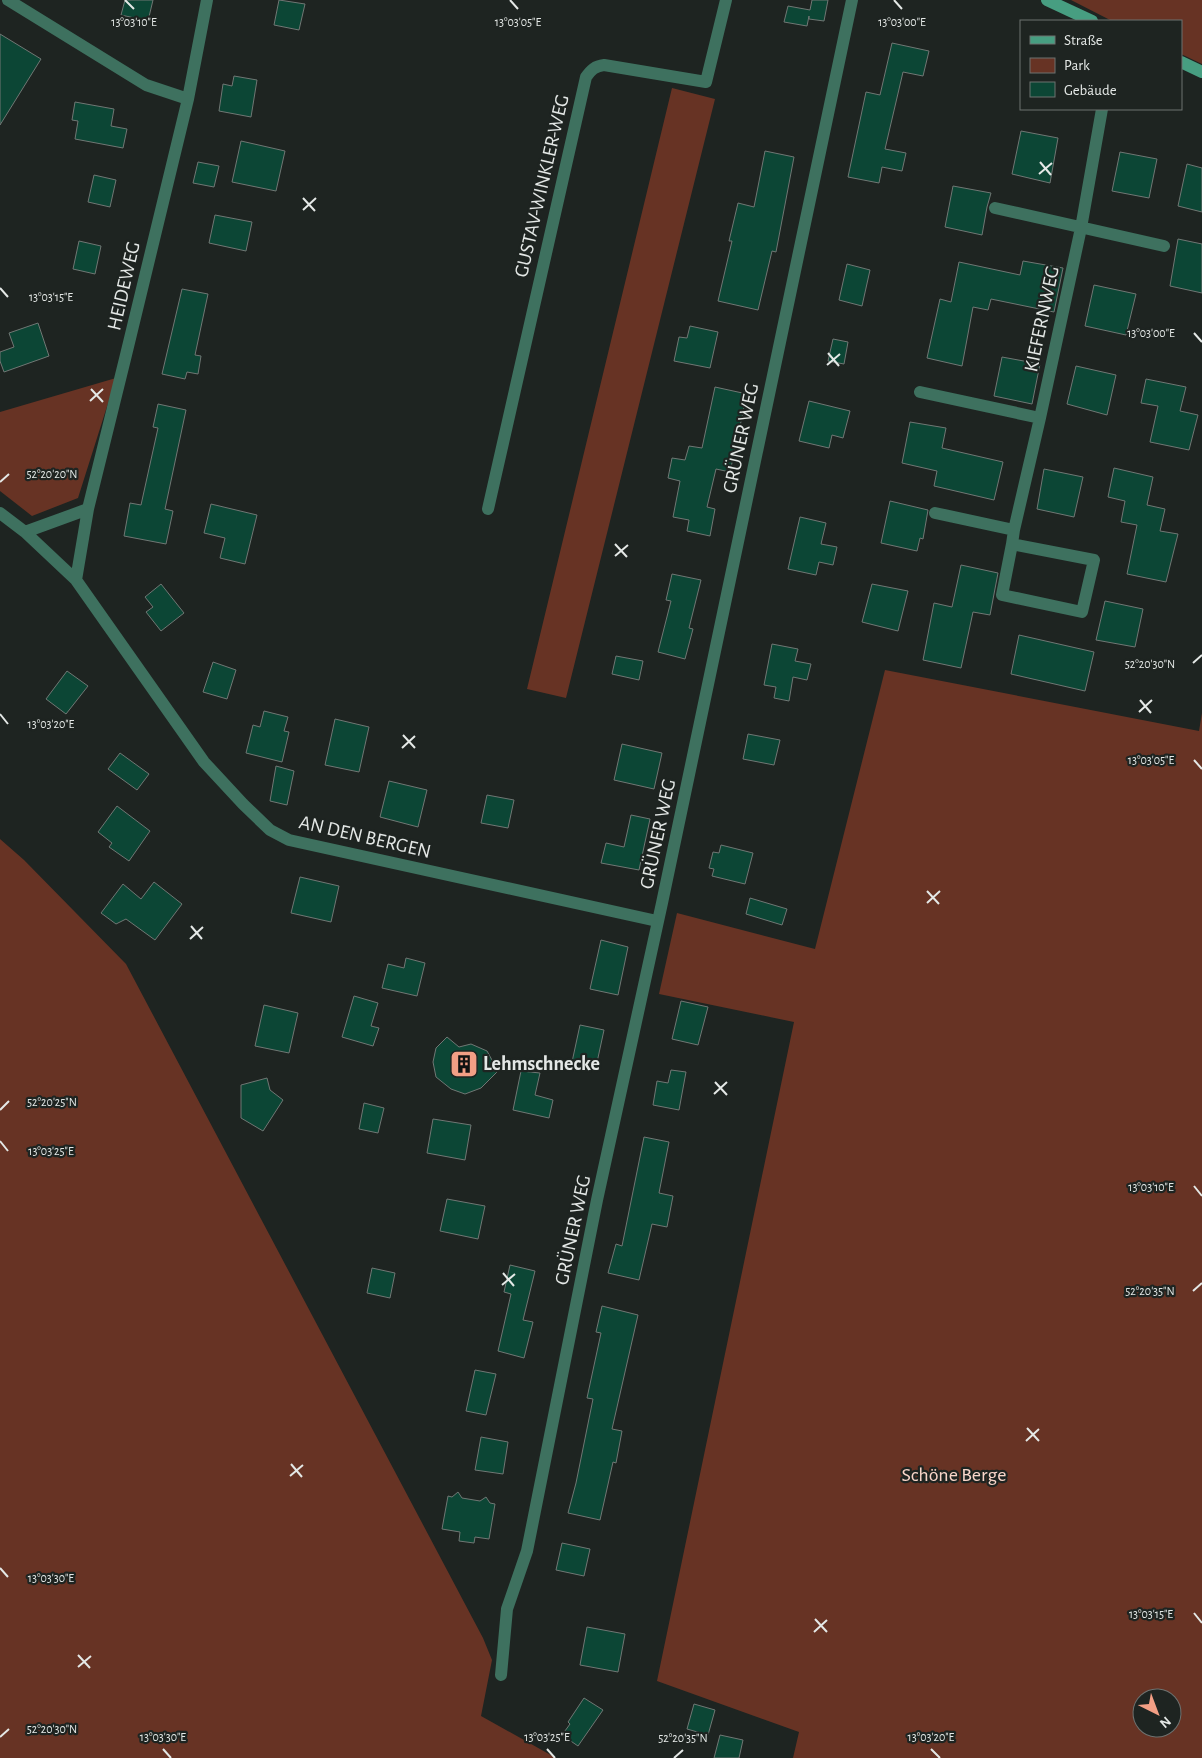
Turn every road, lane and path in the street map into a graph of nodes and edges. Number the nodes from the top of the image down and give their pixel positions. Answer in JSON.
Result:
{"nodes":[{"id":1,"x":8,"y":0,"type":"edge"},
{"id":2,"x":207,"y":0,"type":"edge"},
{"id":3,"x":726,"y":0,"type":"edge"},
{"id":4,"x":852,"y":0,"type":"edge"},
{"id":5,"x":1047,"y":0,"type":"edge"},
{"id":6,"x":1090,"y":20,"type":"edge"},
{"id":7,"x":1182,"y":62,"type":"edge"},
{"id":8,"x":1202,"y":72,"type":"edge"},
{"id":9,"x":188,"y":99,"type":"junction"},
{"id":10,"x":1102,"y":110,"type":"edge"},
{"id":11,"x":995,"y":208,"type":"dead end"},
{"id":12,"x":1081,"y":228,"type":"junction"},
{"id":13,"x":1164,"y":246,"type":"dead end"},
{"id":14,"x":920,"y":392,"type":"dead end"},
{"id":15,"x":1040,"y":418,"type":"junction"},
{"id":16,"x":88,"y":509,"type":"junction"},
{"id":17,"x":488,"y":509,"type":"dead end"},
{"id":18,"x":0,"y":513,"type":"edge"},
{"id":19,"x":935,"y":513,"type":"dead end"},
{"id":20,"x":1014,"y":530,"type":"junction"},
{"id":21,"x":25,"y":532,"type":"junction"},
{"id":22,"x":1012,"y":544,"type":"junction"},
{"id":23,"x":76,"y":580,"type":"junction"},
{"id":24,"x":657,"y":921,"type":"junction"},
{"id":25,"x":501,"y":1675,"type":"dead end"}],
"edges":[{"from":1,"to":9,"type":"street"},
{"from":2,"to":9,"type":"street","name":"HEIDEWEG"},
{"from":3,"to":17,"type":"street","name":"GUSTAV-WINKLER-WEG"},
{"from":4,"to":24,"type":"street","name":"GRÜNER WEG"},
{"from":5,"to":6,"type":"street"},
{"from":7,"to":8,"type":"street"},
{"from":9,"to":16,"type":"street","name":"HEIDEWEG"},
{"from":10,"to":12,"type":"street","name":"KIEFERNWEG"},
{"from":11,"to":12,"type":"street"},
{"from":12,"to":13,"type":"street"},
{"from":12,"to":15,"type":"street","name":"KIEFERNWEG"},
{"from":14,"to":15,"type":"street"},
{"from":15,"to":20,"type":"street","name":"KIEFERNWEG"},
{"from":16,"to":21,"type":"street"},
{"from":16,"to":23,"type":"street","name":"HEIDEWEG"},
{"from":18,"to":21,"type":"street","name":"AN DEN BERGEN"},
{"from":19,"to":20,"type":"street"},
{"from":20,"to":22,"type":"street","name":"KIEFERNWEG"},
{"from":21,"to":23,"type":"street","name":"AN DEN BERGEN"},
{"from":22,"to":22,"type":"street","name":"KIEFERNWEG"},
{"from":23,"to":24,"type":"street","name":"AN DEN BERGEN"},
{"from":24,"to":25,"type":"street","name":"GRÜNER WEG"}]}
